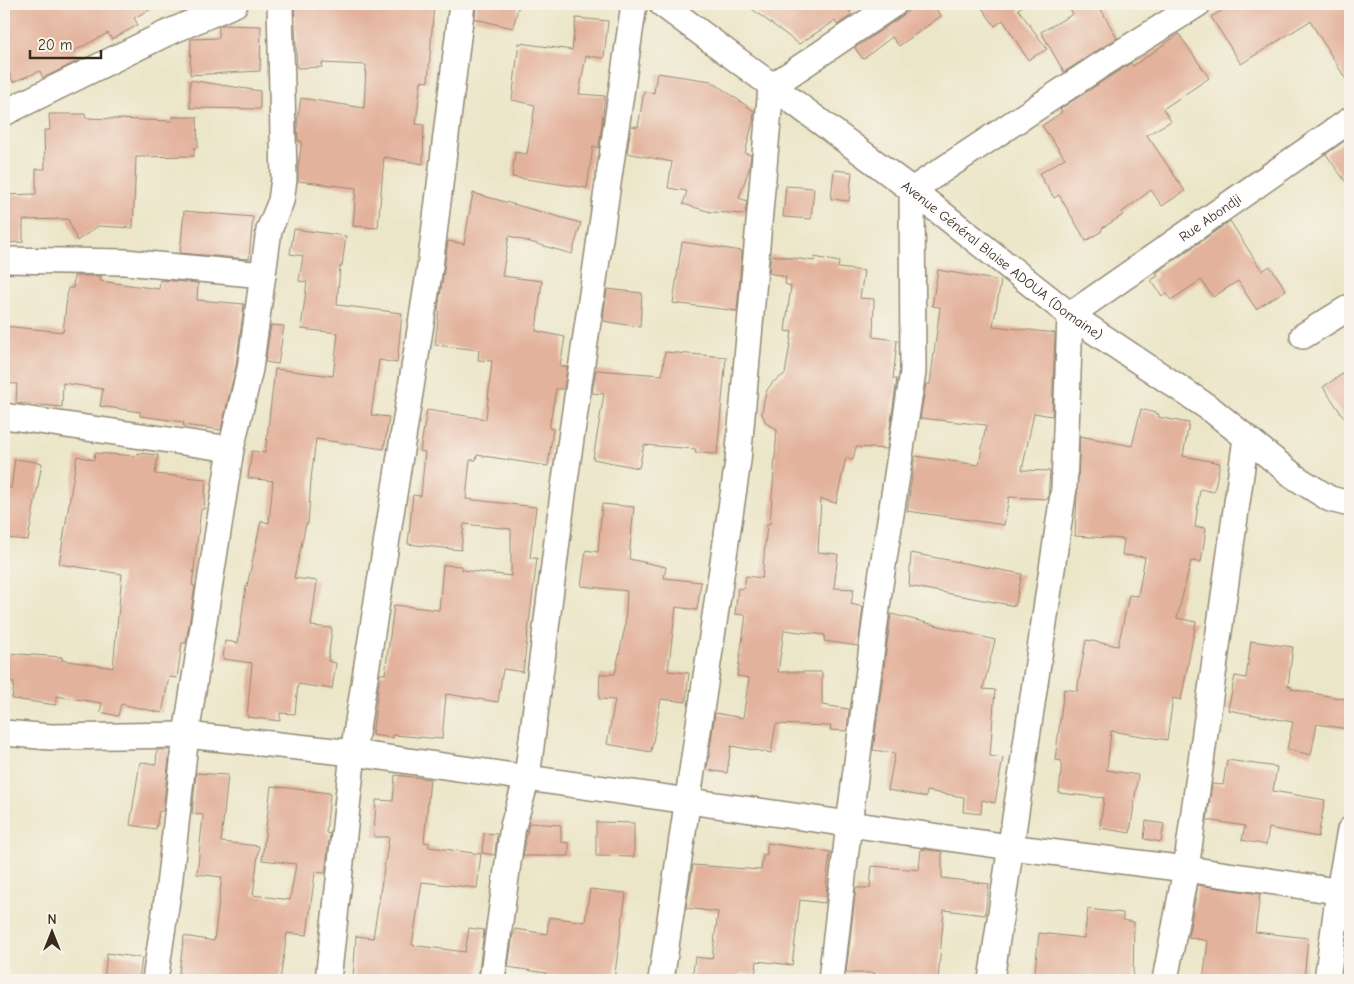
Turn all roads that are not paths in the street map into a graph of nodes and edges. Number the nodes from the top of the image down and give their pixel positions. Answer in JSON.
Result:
{"nodes":[{"id":1,"x":235,"y":4,"type":"edge"},
{"id":2,"x":280,"y":4,"type":"edge"},
{"id":3,"x":462,"y":4,"type":"edge"},
{"id":4,"x":634,"y":4,"type":"edge"},
{"id":5,"x":662,"y":4,"type":"edge"},
{"id":6,"x":894,"y":4,"type":"edge"},
{"id":7,"x":1198,"y":4,"type":"edge"},
{"id":8,"x":772,"y":87,"type":"junction"},
{"id":9,"x":4,"y":113,"type":"edge"},
{"id":10,"x":1350,"y":120,"type":"edge"},
{"id":11,"x":912,"y":190,"type":"junction"},
{"id":12,"x":4,"y":260,"type":"edge"},
{"id":13,"x":263,"y":275,"type":"junction"},
{"id":14,"x":1350,"y":307,"type":"edge"},
{"id":15,"x":1070,"y":315,"type":"junction"},
{"id":16,"x":1303,"y":336,"type":"dead end"},
{"id":17,"x":4,"y":416,"type":"edge"},
{"id":18,"x":1246,"y":438,"type":"junction"},
{"id":19,"x":231,"y":449,"type":"junction"},
{"id":20,"x":1350,"y":504,"type":"edge"},
{"id":21,"x":4,"y":732,"type":"edge"},
{"id":22,"x":186,"y":735,"type":"junction"},
{"id":23,"x":353,"y":753,"type":"junction"},
{"id":24,"x":527,"y":778,"type":"junction"},
{"id":25,"x":689,"y":800,"type":"junction"},
{"id":26,"x":849,"y":824,"type":"junction"},
{"id":27,"x":1350,"y":830,"type":"edge"},
{"id":28,"x":1010,"y":847,"type":"junction"},
{"id":29,"x":1186,"y":869,"type":"junction"},
{"id":30,"x":1344,"y":892,"type":"edge"},
{"id":31,"x":155,"y":980,"type":"edge"},
{"id":32,"x":328,"y":980,"type":"edge"},
{"id":33,"x":492,"y":980,"type":"edge"},
{"id":34,"x":661,"y":980,"type":"edge"},
{"id":35,"x":831,"y":980,"type":"edge"},
{"id":36,"x":991,"y":980,"type":"edge"},
{"id":37,"x":1164,"y":980,"type":"edge"},
{"id":38,"x":1327,"y":980,"type":"edge"}],
"edges":[{"from":1,"to":9,"type":"street"},
{"from":2,"to":13,"type":"street"},
{"from":3,"to":23,"type":"street"},
{"from":4,"to":24,"type":"street"},
{"from":5,"to":8,"type":"street","name":"Avenue Général Blaise ADOUA (Domaine)"},
{"from":6,"to":8,"type":"street"},
{"from":7,"to":11,"type":"street"},
{"from":8,"to":11,"type":"street","name":"Avenue Général Blaise ADOUA (Domaine)"},
{"from":8,"to":25,"type":"street"},
{"from":10,"to":15,"type":"street","name":"Rue Abondji"},
{"from":11,"to":15,"type":"street","name":"Avenue Général Blaise ADOUA (Domaine)"},
{"from":11,"to":26,"type":"street"},
{"from":12,"to":13,"type":"street"},
{"from":13,"to":19,"type":"street"},
{"from":14,"to":16,"type":"street"},
{"from":15,"to":18,"type":"street","name":"Avenue Général Blaise ADOUA (Domaine)"},
{"from":15,"to":28,"type":"street"},
{"from":17,"to":19,"type":"street"},
{"from":18,"to":20,"type":"street","name":"Avenue Général Blaise ADOUA (Domaine)"},
{"from":18,"to":29,"type":"street"},
{"from":19,"to":22,"type":"street"},
{"from":21,"to":22,"type":"street"},
{"from":22,"to":23,"type":"street"},
{"from":22,"to":31,"type":"street"},
{"from":23,"to":24,"type":"street"},
{"from":23,"to":32,"type":"street"},
{"from":24,"to":25,"type":"street"},
{"from":24,"to":33,"type":"street"},
{"from":25,"to":26,"type":"street"},
{"from":25,"to":34,"type":"street"},
{"from":26,"to":28,"type":"street"},
{"from":26,"to":35,"type":"street"},
{"from":27,"to":30,"type":"street"},
{"from":28,"to":29,"type":"street"},
{"from":28,"to":36,"type":"street"},
{"from":29,"to":30,"type":"street"},
{"from":29,"to":37,"type":"street"},
{"from":30,"to":38,"type":"street"}]}
